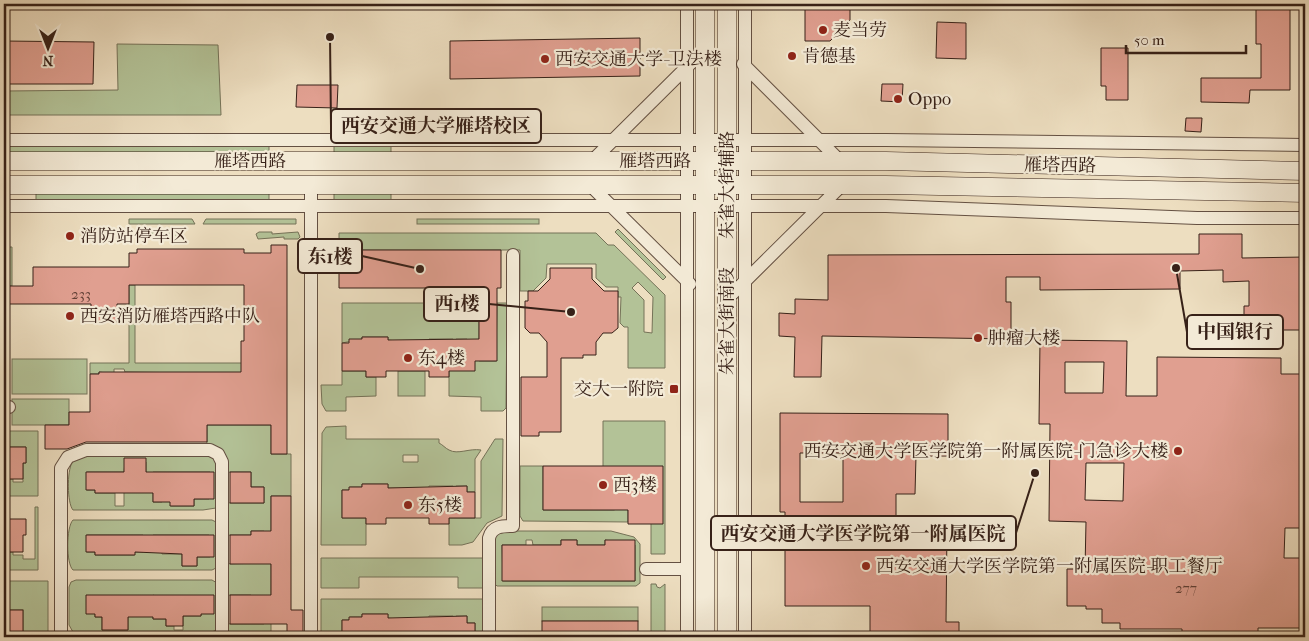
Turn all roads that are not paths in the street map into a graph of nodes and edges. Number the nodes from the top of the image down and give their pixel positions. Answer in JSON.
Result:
{"nodes":[{"id":1,"x":687,"y":4,"type":"edge"},
{"id":2,"x":705,"y":4,"type":"edge"},
{"id":3,"x":727,"y":4,"type":"edge"},
{"id":4,"x":745,"y":4,"type":"edge"},
{"id":5,"x":705,"y":48,"type":"junction"},
{"id":6,"x":727,"y":48,"type":"junction"},
{"id":7,"x":687,"y":66,"type":"junction"},
{"id":8,"x":745,"y":66,"type":"junction"},
{"id":9,"x":4,"y":140,"type":"edge"},
{"id":10,"x":612,"y":140,"type":"junction"},
{"id":11,"x":687,"y":140,"type":"junction"},
{"id":12,"x":705,"y":140,"type":"junction"},
{"id":13,"x":727,"y":140,"type":"junction"},
{"id":14,"x":745,"y":140,"type":"junction"},
{"id":15,"x":820,"y":140,"type":"junction"},
{"id":16,"x":1305,"y":145,"type":"edge"},
{"id":17,"x":4,"y":161,"type":"edge"},
{"id":18,"x":592,"y":161,"type":"junction"},
{"id":19,"x":687,"y":161,"type":"junction"},
{"id":20,"x":705,"y":161,"type":"junction"},
{"id":21,"x":727,"y":161,"type":"junction"},
{"id":22,"x":745,"y":161,"type":"junction"},
{"id":23,"x":840,"y":161,"type":"junction"},
{"id":24,"x":1305,"y":171,"type":"edge"},
{"id":25,"x":4,"y":185,"type":"edge"},
{"id":26,"x":311,"y":185,"type":"junction"},
{"id":27,"x":590,"y":185,"type":"junction"},
{"id":28,"x":687,"y":185,"type":"junction"},
{"id":29,"x":705,"y":185,"type":"junction"},
{"id":30,"x":727,"y":185,"type":"junction"},
{"id":31,"x":745,"y":185,"type":"junction"},
{"id":32,"x":842,"y":185,"type":"junction"},
{"id":33,"x":1305,"y":193,"type":"edge"},
{"id":34,"x":4,"y":206,"type":"edge"},
{"id":35,"x":311,"y":206,"type":"junction"},
{"id":36,"x":611,"y":206,"type":"junction"},
{"id":37,"x":687,"y":206,"type":"junction"},
{"id":38,"x":705,"y":206,"type":"junction"},
{"id":39,"x":727,"y":206,"type":"junction"},
{"id":40,"x":745,"y":206,"type":"junction"},
{"id":41,"x":821,"y":206,"type":"junction"},
{"id":42,"x":1305,"y":218,"type":"edge"},
{"id":43,"x":513,"y":255,"type":"dead end"},
{"id":44,"x":687,"y":281,"type":"junction"},
{"id":45,"x":745,"y":281,"type":"junction"},
{"id":46,"x":705,"y":299,"type":"junction"},
{"id":47,"x":727,"y":299,"type":"junction"},
{"id":48,"x":646,"y":569,"type":"dead end"},
{"id":49,"x":687,"y":569,"type":"junction"},
{"id":50,"x":61,"y":637,"type":"edge"},
{"id":51,"x":222,"y":637,"type":"edge"},
{"id":52,"x":311,"y":637,"type":"edge"},
{"id":53,"x":489,"y":637,"type":"edge"},
{"id":54,"x":687,"y":637,"type":"edge"},
{"id":55,"x":705,"y":637,"type":"edge"},
{"id":56,"x":727,"y":637,"type":"edge"},
{"id":57,"x":745,"y":637,"type":"edge"}],
"edges":[{"from":1,"to":7,"type":"street"},
{"from":2,"to":5,"type":"main road","name":"朱雀大街南段"},
{"from":3,"to":6,"type":"main road","name":"朱雀大街南段"},
{"from":4,"to":8,"type":"street","name":"朱雀大街辅路"},
{"from":5,"to":7,"type":"street"},
{"from":5,"to":12,"type":"main road","name":"朱雀大街南段"},
{"from":6,"to":8,"type":"street"},
{"from":6,"to":13,"type":"main road","name":"朱雀大街南段"},
{"from":7,"to":10,"type":"street"},
{"from":7,"to":11,"type":"street"},
{"from":8,"to":14,"type":"street","name":"朱雀大街辅路"},
{"from":8,"to":15,"type":"street"},
{"from":9,"to":10,"type":"street"},
{"from":10,"to":11,"type":"street"},
{"from":10,"to":18,"type":"street"},
{"from":11,"to":12,"type":"street"},
{"from":11,"to":19,"type":"street"},
{"from":12,"to":13,"type":"street"},
{"from":12,"to":20,"type":"main road","name":"朱雀大街南段"},
{"from":13,"to":14,"type":"street"},
{"from":13,"to":21,"type":"main road","name":"朱雀大街南段"},
{"from":14,"to":15,"type":"street"},
{"from":14,"to":22,"type":"street","name":"朱雀大街辅路"},
{"from":15,"to":16,"type":"street"},
{"from":15,"to":23,"type":"street"},
{"from":17,"to":18,"type":"main road","name":"雁塔西路"},
{"from":18,"to":19,"type":"main road","name":"雁塔西路"},
{"from":19,"to":20,"type":"main road","name":"雁塔西路"},
{"from":19,"to":28,"type":"street"},
{"from":20,"to":21,"type":"main road","name":"雁塔西路"},
{"from":20,"to":29,"type":"main road","name":"朱雀大街南段"},
{"from":21,"to":22,"type":"main road","name":"雁塔西路"},
{"from":21,"to":30,"type":"main road","name":"朱雀大街南段"},
{"from":22,"to":23,"type":"main road","name":"雁塔西路"},
{"from":22,"to":31,"type":"street","name":"朱雀大街辅路"},
{"from":23,"to":24,"type":"main road","name":"雁塔西路"},
{"from":25,"to":26,"type":"main road","name":"雁塔西路"},
{"from":26,"to":27,"type":"main road","name":"雁塔西路"},
{"from":26,"to":35,"type":"street"},
{"from":27,"to":28,"type":"main road","name":"雁塔西路"},
{"from":27,"to":36,"type":"street"},
{"from":28,"to":29,"type":"main road","name":"雁塔西路"},
{"from":28,"to":37,"type":"street"},
{"from":29,"to":30,"type":"main road","name":"雁塔西路"},
{"from":29,"to":38,"type":"main road","name":"朱雀大街南段"},
{"from":30,"to":31,"type":"main road","name":"雁塔西路"},
{"from":30,"to":39,"type":"main road","name":"朱雀大街南段"},
{"from":31,"to":32,"type":"main road","name":"雁塔西路"},
{"from":31,"to":40,"type":"street","name":"朱雀大街辅路"},
{"from":32,"to":33,"type":"main road","name":"雁塔西路"},
{"from":32,"to":41,"type":"street"},
{"from":34,"to":35,"type":"street"},
{"from":35,"to":36,"type":"street"},
{"from":35,"to":52,"type":"street"},
{"from":36,"to":37,"type":"street"},
{"from":36,"to":44,"type":"street"},
{"from":37,"to":38,"type":"street"},
{"from":37,"to":44,"type":"street"},
{"from":38,"to":39,"type":"street"},
{"from":38,"to":46,"type":"main road","name":"朱雀大街南段"},
{"from":39,"to":40,"type":"street"},
{"from":39,"to":47,"type":"main road","name":"朱雀大街南段"},
{"from":40,"to":41,"type":"street"},
{"from":40,"to":45,"type":"street","name":"朱雀大街辅路"},
{"from":41,"to":42,"type":"street"},
{"from":41,"to":45,"type":"street"},
{"from":43,"to":53,"type":"street"},
{"from":44,"to":46,"type":"street"},
{"from":44,"to":49,"type":"street"},
{"from":45,"to":47,"type":"street"},
{"from":45,"to":57,"type":"street","name":"朱雀大街辅路"},
{"from":46,"to":55,"type":"main road","name":"朱雀大街南段"},
{"from":47,"to":56,"type":"main road","name":"朱雀大街南段"},
{"from":48,"to":49,"type":"street"},
{"from":49,"to":54,"type":"street"},
{"from":50,"to":51,"type":"street"}]}
